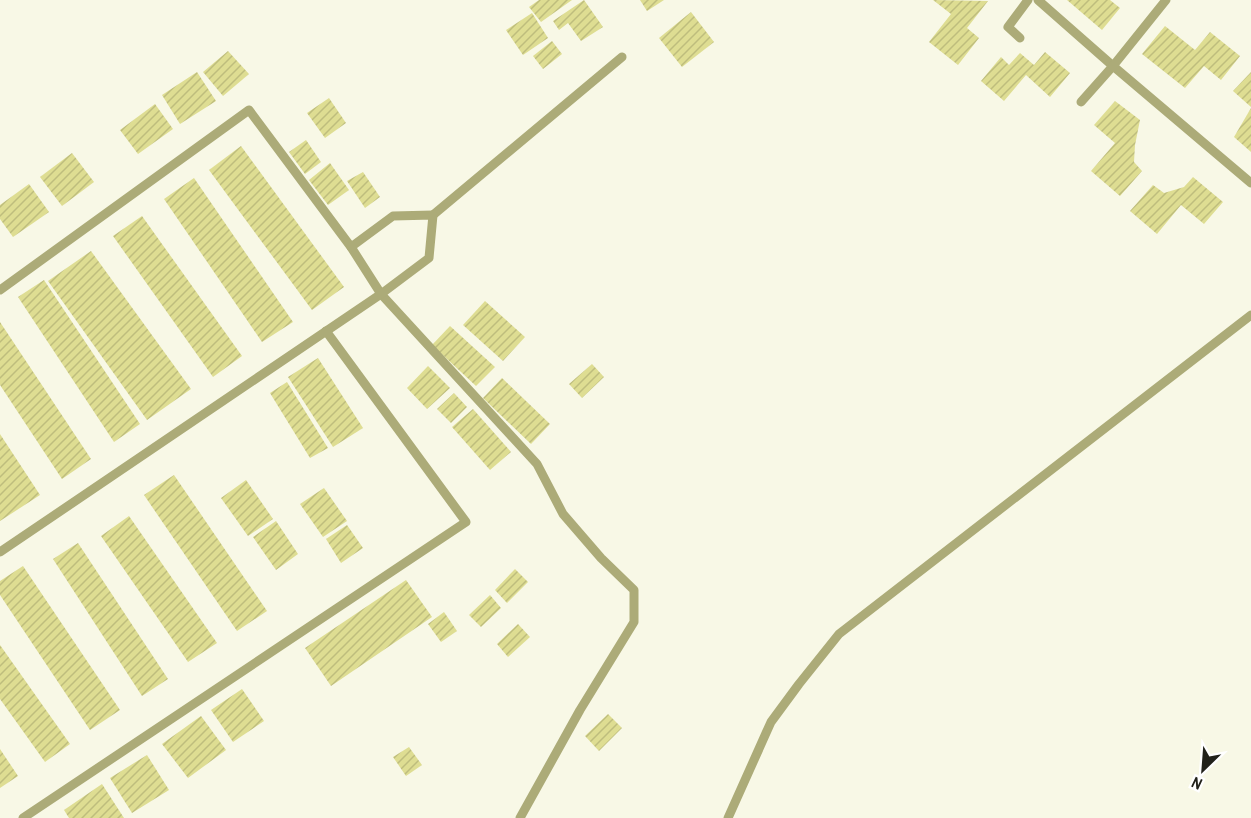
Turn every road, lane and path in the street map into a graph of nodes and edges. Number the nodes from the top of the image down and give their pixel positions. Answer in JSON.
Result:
{"nodes":[{"id":1,"x":1028,"y":0,"type":"edge"},
{"id":2,"x":1038,"y":0,"type":"edge"},
{"id":3,"x":1166,"y":0,"type":"edge"},
{"id":4,"x":1020,"y":38,"type":"dead end"},
{"id":5,"x":622,"y":57,"type":"dead end"},
{"id":6,"x":1113,"y":66,"type":"junction"},
{"id":7,"x":1081,"y":102,"type":"dead end"},
{"id":8,"x":1251,"y":183,"type":"edge"},
{"id":9,"x":433,"y":215,"type":"junction"},
{"id":10,"x":351,"y":247,"type":"junction"},
{"id":11,"x":0,"y":290,"type":"edge"},
{"id":12,"x":381,"y":294,"type":"junction"},
{"id":13,"x":1251,"y":315,"type":"edge"},
{"id":14,"x":326,"y":331,"type":"junction"},
{"id":15,"x":0,"y":552,"type":"edge"},
{"id":16,"x":23,"y":818,"type":"edge"},
{"id":17,"x":520,"y":818,"type":"edge"},
{"id":18,"x":728,"y":818,"type":"edge"}],
"edges":[{"from":1,"to":4,"type":"lane"},
{"from":2,"to":6,"type":"lane"},
{"from":3,"to":6,"type":"lane"},
{"from":5,"to":9,"type":"lane"},
{"from":6,"to":7,"type":"lane"},
{"from":6,"to":8,"type":"lane"},
{"from":9,"to":10,"type":"lane"},
{"from":9,"to":12,"type":"lane"},
{"from":10,"to":11,"type":"lane"},
{"from":10,"to":12,"type":"lane"},
{"from":12,"to":14,"type":"lane"},
{"from":12,"to":17,"type":"lane"},
{"from":13,"to":18,"type":"lane"},
{"from":14,"to":15,"type":"lane"},
{"from":14,"to":16,"type":"lane"}]}
